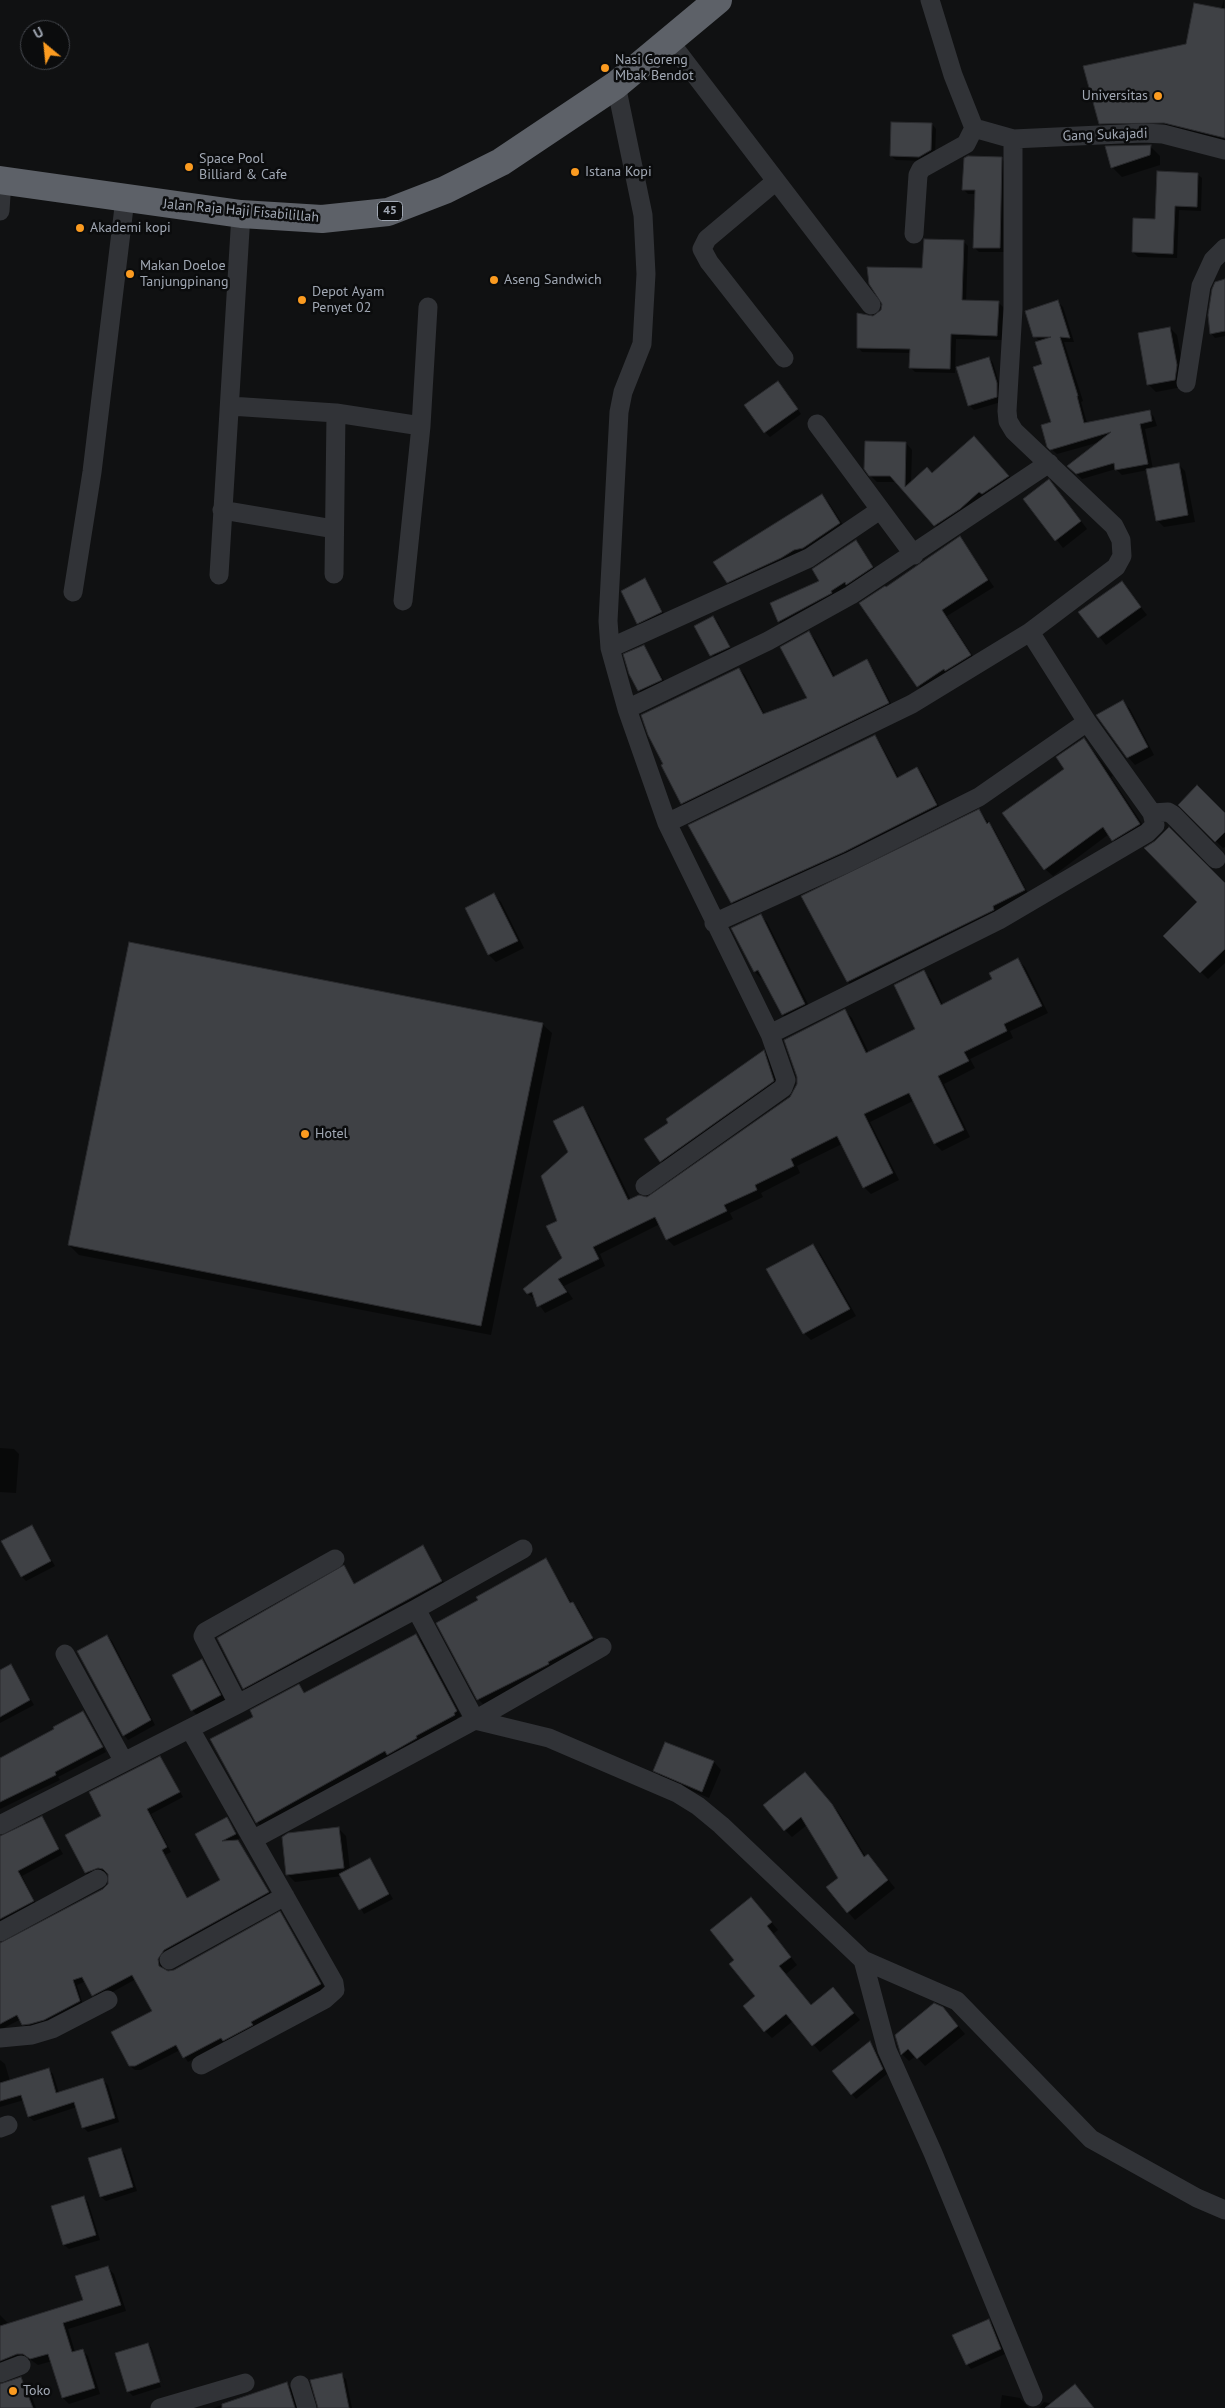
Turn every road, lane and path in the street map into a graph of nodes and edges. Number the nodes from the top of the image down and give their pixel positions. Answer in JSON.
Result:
{"nodes":[{"id":1,"x":718,"y":0,"type":"edge"},
{"id":2,"x":930,"y":0,"type":"edge"},
{"id":3,"x":670,"y":42,"type":"junction"},
{"id":4,"x":616,"y":85,"type":"junction"},
{"id":5,"x":974,"y":128,"type":"junction"},
{"id":6,"x":1013,"y":139,"type":"junction"},
{"id":7,"x":1225,"y":150,"type":"edge"},
{"id":8,"x":1,"y":180,"type":"edge"},
{"id":9,"x":776,"y":181,"type":"junction"},
{"id":10,"x":124,"y":199,"type":"junction"},
{"id":11,"x":0,"y":211,"type":"edge"},
{"id":12,"x":240,"y":214,"type":"junction"},
{"id":13,"x":914,"y":234,"type":"dead end"},
{"id":14,"x":1225,"y":248,"type":"edge"},
{"id":15,"x":871,"y":305,"type":"dead end"},
{"id":16,"x":428,"y":308,"type":"dead end"},
{"id":17,"x":784,"y":358,"type":"dead end"},
{"id":18,"x":1186,"y":383,"type":"dead end"},
{"id":19,"x":230,"y":406,"type":"junction"},
{"id":20,"x":336,"y":413,"type":"junction"},
{"id":21,"x":817,"y":424,"type":"dead end"},
{"id":22,"x":421,"y":426,"type":"junction"},
{"id":23,"x":1049,"y":464,"type":"junction"},
{"id":24,"x":222,"y":510,"type":"junction"},
{"id":25,"x":880,"y":510,"type":"junction"},
{"id":26,"x":334,"y":529,"type":"junction"},
{"id":27,"x":914,"y":555,"type":"junction"},
{"id":28,"x":334,"y":574,"type":"dead end"},
{"id":29,"x":219,"y":575,"type":"dead end"},
{"id":30,"x":73,"y":592,"type":"dead end"},
{"id":31,"x":403,"y":601,"type":"dead end"},
{"id":32,"x":1030,"y":632,"type":"junction"},
{"id":33,"x":610,"y":648,"type":"junction"},
{"id":34,"x":626,"y":709,"type":"junction"},
{"id":35,"x":1087,"y":722,"type":"junction"},
{"id":36,"x":1152,"y":813,"type":"junction"},
{"id":37,"x":666,"y":823,"type":"junction"},
{"id":38,"x":1216,"y":859,"type":"dead end"},
{"id":39,"x":714,"y":922,"type":"junction"},
{"id":40,"x":770,"y":1034,"type":"junction"},
{"id":41,"x":645,"y":1186,"type":"dead end"},
{"id":42,"x":523,"y":1549,"type":"dead end"},
{"id":43,"x":334,"y":1559,"type":"dead end"},
{"id":44,"x":416,"y":1609,"type":"junction"},
{"id":45,"x":602,"y":1647,"type":"dead end"},
{"id":46,"x":65,"y":1654,"type":"dead end"},
{"id":47,"x":238,"y":1704,"type":"junction"},
{"id":48,"x":475,"y":1720,"type":"junction"},
{"id":49,"x":190,"y":1729,"type":"junction"},
{"id":50,"x":124,"y":1762,"type":"junction"},
{"id":51,"x":0,"y":1825,"type":"edge"},
{"id":52,"x":254,"y":1839,"type":"junction"},
{"id":53,"x":98,"y":1879,"type":"dead end"},
{"id":54,"x":285,"y":1896,"type":"junction"},
{"id":55,"x":0,"y":1932,"type":"edge"},
{"id":56,"x":169,"y":1960,"type":"dead end"},
{"id":57,"x":863,"y":1960,"type":"junction"},
{"id":58,"x":108,"y":2000,"type":"dead end"},
{"id":59,"x":0,"y":2038,"type":"edge"},
{"id":60,"x":201,"y":2065,"type":"dead end"},
{"id":61,"x":1225,"y":2210,"type":"edge"},
{"id":62,"x":21,"y":2365,"type":"dead end"},
{"id":63,"x":0,"y":2373,"type":"edge"},
{"id":64,"x":245,"y":2382,"type":"dead end"},
{"id":65,"x":300,"y":2385,"type":"dead end"},
{"id":66,"x":1034,"y":2397,"type":"dead end"},
{"id":67,"x":208,"y":2401,"type":"edge"},
{"id":68,"x":160,"y":2408,"type":"edge"},
{"id":69,"x":307,"y":2408,"type":"edge"}],
"edges":[{"from":1,"to":3,"type":"highway","name":"Jalan Raja Haji Fisabilillah","number":"45"},
{"from":2,"to":5,"type":"street"},
{"from":3,"to":4,"type":"highway","name":"Jalan Raja Haji Fisabilillah","number":"45"},
{"from":3,"to":9,"type":"street"},
{"from":4,"to":12,"type":"highway","name":"Jalan Raja Haji Fisabilillah","number":"45"},
{"from":4,"to":33,"type":"street"},
{"from":5,"to":6,"type":"street","name":"Gang Sukajadi"},
{"from":5,"to":13,"type":"street"},
{"from":6,"to":7,"type":"street","name":"Gang Sukajadi"},
{"from":6,"to":23,"type":"street"},
{"from":8,"to":10,"type":"highway","name":"Jalan Raja Haji Fisabilillah","number":"45"},
{"from":8,"to":11,"type":"street"},
{"from":9,"to":15,"type":"street"},
{"from":9,"to":17,"type":"street"},
{"from":10,"to":12,"type":"highway","name":"Jalan Raja Haji Fisabilillah","number":"45"},
{"from":10,"to":30,"type":"street"},
{"from":12,"to":19,"type":"street"},
{"from":14,"to":18,"type":"street"},
{"from":16,"to":22,"type":"street"},
{"from":19,"to":20,"type":"street"},
{"from":19,"to":24,"type":"street"},
{"from":20,"to":22,"type":"street"},
{"from":20,"to":26,"type":"street"},
{"from":21,"to":25,"type":"street"},
{"from":22,"to":31,"type":"street"},
{"from":23,"to":27,"type":"street"},
{"from":23,"to":32,"type":"street"},
{"from":24,"to":26,"type":"street"},
{"from":24,"to":29,"type":"street"},
{"from":25,"to":27,"type":"street"},
{"from":25,"to":33,"type":"street"},
{"from":26,"to":28,"type":"street"},
{"from":27,"to":34,"type":"street"},
{"from":32,"to":35,"type":"street"},
{"from":32,"to":37,"type":"street"},
{"from":33,"to":34,"type":"street"},
{"from":34,"to":37,"type":"street"},
{"from":35,"to":36,"type":"street"},
{"from":35,"to":39,"type":"street"},
{"from":36,"to":38,"type":"street"},
{"from":36,"to":40,"type":"street"},
{"from":37,"to":39,"type":"street"},
{"from":39,"to":40,"type":"street"},
{"from":40,"to":41,"type":"street"},
{"from":42,"to":44,"type":"street"},
{"from":43,"to":47,"type":"street"},
{"from":44,"to":47,"type":"street"},
{"from":44,"to":48,"type":"street"},
{"from":45,"to":48,"type":"street"},
{"from":46,"to":50,"type":"street"},
{"from":47,"to":49,"type":"street"},
{"from":48,"to":52,"type":"street"},
{"from":48,"to":57,"type":"street"},
{"from":49,"to":50,"type":"street"},
{"from":49,"to":52,"type":"street"},
{"from":50,"to":51,"type":"street"},
{"from":52,"to":54,"type":"street"},
{"from":53,"to":55,"type":"street"},
{"from":54,"to":56,"type":"street"},
{"from":54,"to":60,"type":"street"},
{"from":57,"to":61,"type":"street"},
{"from":57,"to":66,"type":"street"},
{"from":58,"to":59,"type":"street"},
{"from":62,"to":63,"type":"street"},
{"from":64,"to":67,"type":"street"},
{"from":65,"to":69,"type":"street"},
{"from":67,"to":68,"type":"street"}]}
